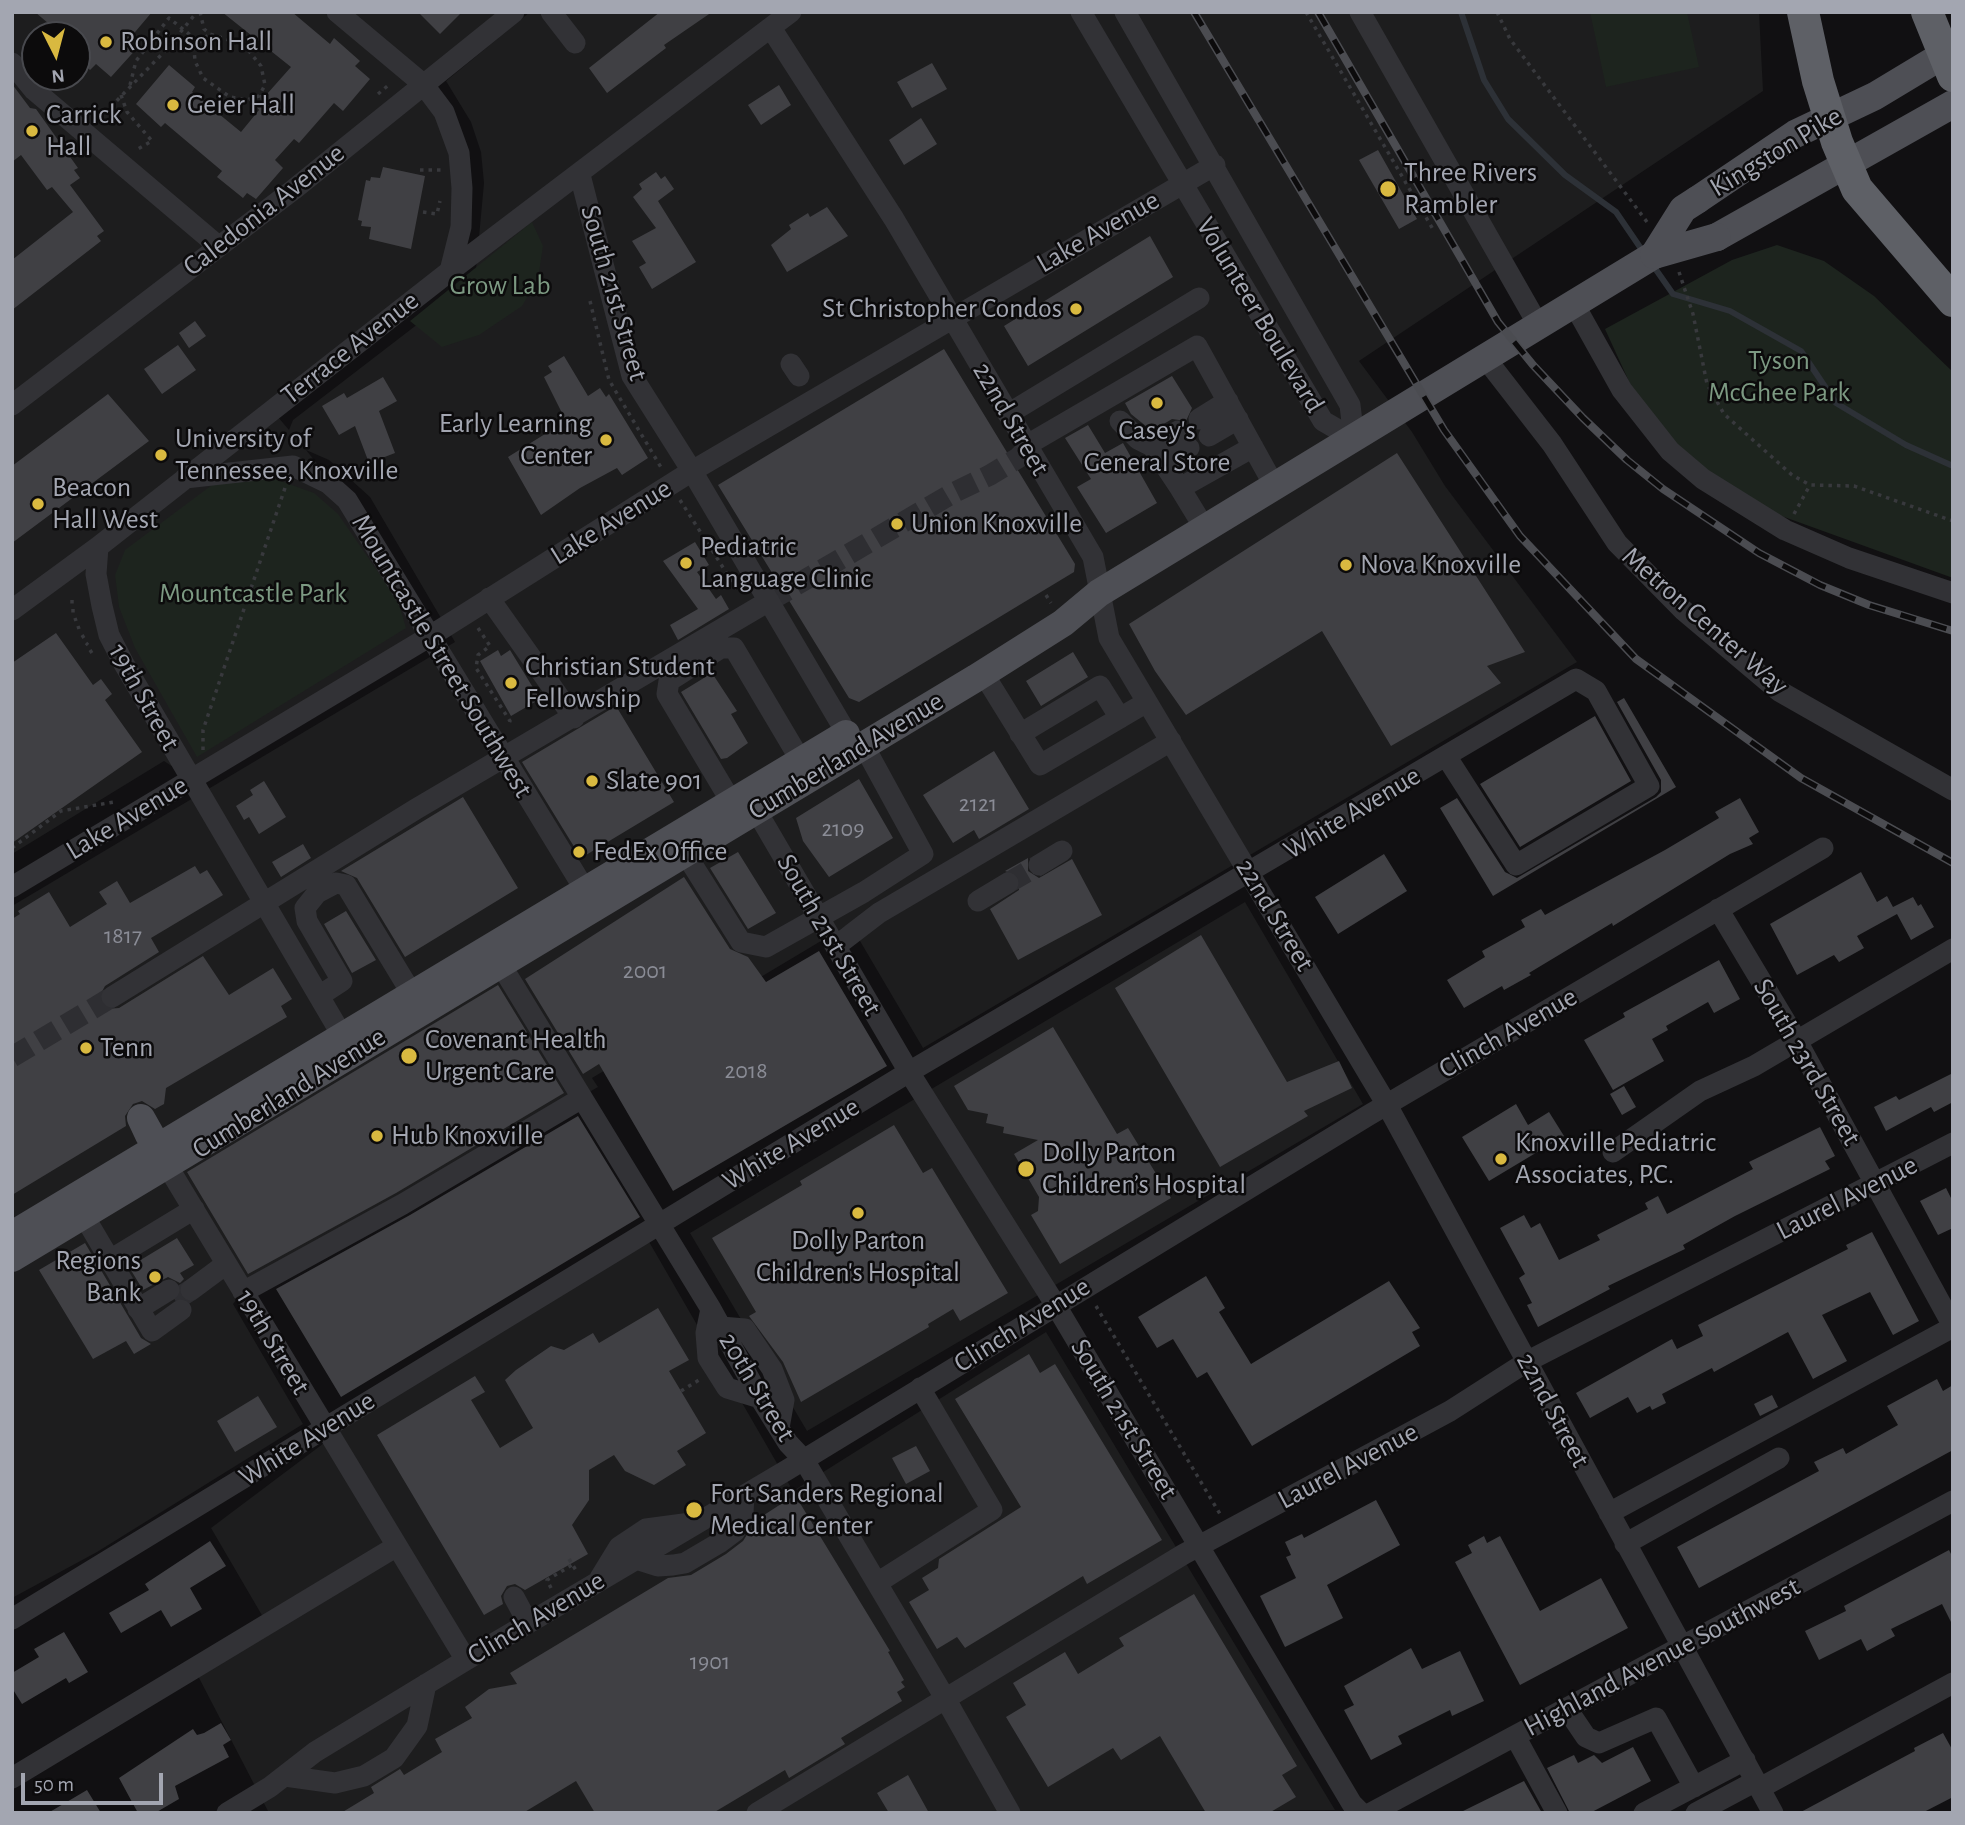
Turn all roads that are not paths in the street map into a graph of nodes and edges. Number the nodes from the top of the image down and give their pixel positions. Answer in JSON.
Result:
{"nodes":[{"id":1,"x":337,"y":12,"type":"edge"},
{"id":2,"x":514,"y":12,"type":"edge"},
{"id":3,"x":551,"y":12,"type":"edge"},
{"id":4,"x":791,"y":12,"type":"edge"},
{"id":5,"x":1081,"y":12,"type":"edge"},
{"id":6,"x":1125,"y":12,"type":"edge"},
{"id":7,"x":1360,"y":12,"type":"edge"},
{"id":8,"x":1803,"y":12,"type":"edge"},
{"id":9,"x":1927,"y":12,"type":"edge"},
{"id":10,"x":771,"y":27,"type":"junction"},
{"id":11,"x":575,"y":43,"type":"dead end"},
{"id":12,"x":1953,"y":49,"type":"edge"},
{"id":13,"x":12,"y":64,"type":"edge"},
{"id":14,"x":1953,"y":76,"type":"edge"},
{"id":15,"x":422,"y":85,"type":"junction"},
{"id":16,"x":1953,"y":104,"type":"edge"},
{"id":17,"x":1830,"y":117,"type":"junction"},
{"id":18,"x":1214,"y":165,"type":"junction"},
{"id":19,"x":1847,"y":165,"type":"junction"},
{"id":20,"x":580,"y":174,"type":"junction"},
{"id":21,"x":1182,"y":184,"type":"junction"},
{"id":22,"x":217,"y":246,"type":"junction"},
{"id":23,"x":1654,"y":255,"type":"junction"},
{"id":24,"x":450,"y":271,"type":"junction"},
{"id":25,"x":1199,"y":298,"type":"dead end"},
{"id":26,"x":1953,"y":301,"type":"edge"},
{"id":27,"x":1575,"y":306,"type":"junction"},
{"id":28,"x":951,"y":317,"type":"junction"},
{"id":29,"x":1540,"y":328,"type":"junction"},
{"id":30,"x":1486,"y":359,"type":"junction"},
{"id":31,"x":12,"y":405,"type":"edge"},
{"id":32,"x":1233,"y":410,"type":"junction"},
{"id":33,"x":1008,"y":414,"type":"junction"},
{"id":34,"x":1391,"y":415,"type":"joint"},
{"id":35,"x":1120,"y":421,"type":"dead end"},
{"id":36,"x":1204,"y":428,"type":"dead end"},
{"id":37,"x":1354,"y":439,"type":"junction"},
{"id":38,"x":1184,"y":440,"type":"dead end"},
{"id":39,"x":1027,"y":446,"type":"junction"},
{"id":40,"x":1253,"y":447,"type":"junction"},
{"id":41,"x":1158,"y":454,"type":"junction"},
{"id":42,"x":692,"y":471,"type":"junction"},
{"id":43,"x":183,"y":478,"type":"junction"},
{"id":44,"x":1275,"y":487,"type":"junction"},
{"id":45,"x":1180,"y":488,"type":"junction"},
{"id":46,"x":1205,"y":529,"type":"junction"},
{"id":47,"x":98,"y":547,"type":"junction"},
{"id":48,"x":1099,"y":593,"type":"junction"},
{"id":49,"x":1953,"y":593,"type":"edge"},
{"id":50,"x":489,"y":598,"type":"junction"},
{"id":51,"x":769,"y":601,"type":"junction"},
{"id":52,"x":12,"y":610,"type":"edge"},
{"id":53,"x":432,"y":635,"type":"junction"},
{"id":54,"x":983,"y":673,"type":"junction"},
{"id":55,"x":1147,"y":702,"type":"junction"},
{"id":56,"x":573,"y":718,"type":"junction"},
{"id":57,"x":1120,"y":718,"type":"junction"},
{"id":58,"x":1020,"y":734,"type":"junction"},
{"id":59,"x":855,"y":740,"type":"junction"},
{"id":60,"x":1171,"y":741,"type":"junction"},
{"id":61,"x":1447,"y":756,"type":"junction"},
{"id":62,"x":506,"y":759,"type":"junction"},
{"id":63,"x":801,"y":761,"type":"junction"},
{"id":64,"x":200,"y":774,"type":"junction"},
{"id":65,"x":1953,"y":790,"type":"edge"},
{"id":66,"x":745,"y":802,"type":"junction"},
{"id":67,"x":1823,"y":848,"type":"dead end"},
{"id":68,"x":1062,"y":851,"type":"dead end"},
{"id":69,"x":685,"y":853,"type":"junction"},
{"id":70,"x":1040,"y":865,"type":"tunnel mouth"},
{"id":71,"x":1250,"y":873,"type":"junction"},
{"id":72,"x":1008,"y":883,"type":"tunnel mouth"},
{"id":73,"x":12,"y":887,"type":"edge"},
{"id":74,"x":585,"y":890,"type":"junction"},
{"id":75,"x":978,"y":901,"type":"dead end"},
{"id":76,"x":265,"y":905,"type":"junction"},
{"id":77,"x":1718,"y":909,"type":"junction"},
{"id":78,"x":818,"y":917,"type":"junction"},
{"id":79,"x":836,"y":946,"type":"junction"},
{"id":80,"x":1953,"y":949,"type":"edge"},
{"id":81,"x":496,"y":956,"type":"junction"},
{"id":82,"x":412,"y":994,"type":"junction"},
{"id":83,"x":319,"y":996,"type":"junction"},
{"id":84,"x":111,"y":997,"type":"tunnel mouth"},
{"id":85,"x":1797,"y":1041,"type":"junction"},
{"id":86,"x":347,"y":1044,"type":"junction"},
{"id":87,"x":909,"y":1072,"type":"junction"},
{"id":88,"x":582,"y":1098,"type":"junction"},
{"id":89,"x":1387,"y":1105,"type":"junction"},
{"id":90,"x":141,"y":1118,"type":"dead end"},
{"id":91,"x":1953,"y":1143,"type":"edge"},
{"id":92,"x":1613,"y":1152,"type":"dead end"},
{"id":93,"x":163,"y":1158,"type":"junction"},
{"id":94,"x":1877,"y":1184,"type":"junction"},
{"id":95,"x":194,"y":1209,"type":"junction"},
{"id":96,"x":83,"y":1216,"type":"junction"},
{"id":97,"x":659,"y":1225,"type":"junction"},
{"id":98,"x":12,"y":1235,"type":"edge"},
{"id":99,"x":12,"y":1258,"type":"edge"},
{"id":100,"x":110,"y":1260,"type":"junction"},
{"id":101,"x":218,"y":1270,"type":"junction"},
{"id":102,"x":243,"y":1292,"type":"junction"},
{"id":103,"x":1055,"y":1304,"type":"junction"},
{"id":104,"x":716,"y":1318,"type":"junction"},
{"id":105,"x":1953,"y":1327,"type":"edge"},
{"id":106,"x":1528,"y":1361,"type":"junction"},
{"id":107,"x":920,"y":1388,"type":"junction"},
{"id":108,"x":326,"y":1428,"type":"junction"},
{"id":109,"x":779,"y":1429,"type":"junction"},
{"id":110,"x":1779,"y":1458,"type":"dead end"},
{"id":111,"x":804,"y":1460,"type":"junction"},
{"id":112,"x":744,"y":1496,"type":"junction"},
{"id":113,"x":1953,"y":1501,"type":"edge"},
{"id":114,"x":1609,"y":1513,"type":"junction"},
{"id":115,"x":700,"y":1522,"type":"junction"},
{"id":116,"x":1625,"y":1544,"type":"junction"},
{"id":117,"x":397,"y":1546,"type":"junction"},
{"id":118,"x":1200,"y":1546,"type":"junction"},
{"id":119,"x":636,"y":1559,"type":"junction"},
{"id":120,"x":597,"y":1583,"type":"junction"},
{"id":121,"x":877,"y":1583,"type":"junction"},
{"id":122,"x":508,"y":1601,"type":"dead end"},
{"id":123,"x":12,"y":1619,"type":"edge"},
{"id":124,"x":523,"y":1627,"type":"junction"},
{"id":125,"x":1682,"y":1645,"type":"junction"},
{"id":126,"x":466,"y":1660,"type":"junction"},
{"id":127,"x":1953,"y":1683,"type":"edge"},
{"id":128,"x":426,"y":1684,"type":"junction"},
{"id":129,"x":945,"y":1698,"type":"junction"},
{"id":130,"x":1567,"y":1709,"type":"junction"},
{"id":131,"x":1515,"y":1736,"type":"junction"},
{"id":132,"x":1745,"y":1760,"type":"junction"},
{"id":133,"x":285,"y":1776,"type":"junction"},
{"id":134,"x":12,"y":1779,"type":"edge"},
{"id":135,"x":1758,"y":1785,"type":"junction"},
{"id":136,"x":1694,"y":1787,"type":"junction"},
{"id":137,"x":251,"y":1807,"type":"edge"},
{"id":138,"x":227,"y":1813,"type":"edge"},
{"id":139,"x":757,"y":1813,"type":"edge"},
{"id":140,"x":1010,"y":1813,"type":"edge"},
{"id":141,"x":1361,"y":1813,"type":"edge"},
{"id":142,"x":1371,"y":1813,"type":"edge"},
{"id":143,"x":1557,"y":1813,"type":"edge"},
{"id":144,"x":1644,"y":1813,"type":"edge"},
{"id":145,"x":1696,"y":1813,"type":"edge"},
{"id":146,"x":1773,"y":1813,"type":"edge"}],
"edges":[{"from":1,"to":15,"type":"street"},
{"from":2,"to":15,"type":"street","name":"Caledonia Avenue"},
{"from":3,"to":11,"type":"street"},
{"from":4,"to":10,"type":"street","name":"Terrace Avenue"},
{"from":5,"to":21,"type":"street","name":"Volunteer Boulevard"},
{"from":6,"to":18,"type":"street","name":"Volunteer Boulevard"},
{"from":7,"to":29,"type":"street"},
{"from":8,"to":17,"type":"highway"},
{"from":9,"to":14,"type":"highway","bridge":true},
{"from":10,"to":20,"type":"street","name":"Terrace Avenue"},
{"from":10,"to":28,"type":"street","name":"22nd Street"},
{"from":12,"to":17,"type":"main road","name":"Kingston Pike"},
{"from":13,"to":22,"type":"street"},
{"from":15,"to":22,"type":"street","name":"Caledonia Avenue"},
{"from":15,"to":24,"type":"street"},
{"from":16,"to":19,"type":"main road","name":"Kingston Pike"},
{"from":17,"to":19,"type":"highway"},
{"from":17,"to":23,"type":"main road","name":"Kingston Pike","bridge":true},
{"from":18,"to":21,"type":"street","name":"Lake Avenue"},
{"from":18,"to":37,"type":"street","name":"Volunteer Boulevard"},
{"from":19,"to":23,"type":"main road","name":"Kingston Pike","bridge":true},
{"from":19,"to":26,"type":"highway"},
{"from":20,"to":24,"type":"street","name":"Terrace Avenue"},
{"from":20,"to":42,"type":"street","name":"South 21st Street"},
{"from":21,"to":28,"type":"street","name":"Lake Avenue"},
{"from":21,"to":37,"type":"street","name":"Volunteer Boulevard"},
{"from":22,"to":31,"type":"street","name":"Caledonia Avenue"},
{"from":23,"to":27,"type":"main road","name":"Kingston Pike"},
{"from":24,"to":43,"type":"street","name":"Terrace Avenue"},
{"from":25,"to":33,"type":"street"},
{"from":27,"to":29,"type":"main road","name":"Kingston Pike"},
{"from":27,"to":49,"type":"street"},
{"from":28,"to":33,"type":"street","name":"22nd Street"},
{"from":28,"to":42,"type":"street","name":"Lake Avenue"},
{"from":29,"to":30,"type":"main road","name":"Kingston Pike"},
{"from":30,"to":34,"type":"main road","name":"Kingston Pike"},
{"from":30,"to":65,"type":"street","name":"Metron Center Way"},
{"from":32,"to":36,"type":"street"},
{"from":32,"to":39,"type":"street"},
{"from":32,"to":40,"type":"street"},
{"from":33,"to":39,"type":"street","name":"22nd Street"},
{"from":34,"to":37,"type":"main road","name":"Cumberland Avenue"},
{"from":35,"to":41,"type":"street"},
{"from":37,"to":44,"type":"main road","name":"Cumberland Avenue"},
{"from":38,"to":41,"type":"street"},
{"from":39,"to":48,"type":"street","name":"22nd Street"},
{"from":40,"to":44,"type":"street"},
{"from":40,"to":45,"type":"street"},
{"from":41,"to":45,"type":"street"},
{"from":42,"to":50,"type":"street","name":"Lake Avenue"},
{"from":42,"to":51,"type":"street","name":"South 21st Street"},
{"from":43,"to":47,"type":"street","name":"Terrace Avenue"},
{"from":43,"to":53,"type":"street","name":"Mountcastle Street Southwest"},
{"from":44,"to":46,"type":"main road","name":"Cumberland Avenue"},
{"from":45,"to":46,"type":"street"},
{"from":46,"to":48,"type":"main road","name":"Cumberland Avenue"},
{"from":47,"to":52,"type":"street","name":"Terrace Avenue"},
{"from":47,"to":64,"type":"street","name":"19th Street"},
{"from":48,"to":54,"type":"main road","name":"Cumberland Avenue"},
{"from":48,"to":55,"type":"street","name":"22nd Street"},
{"from":48,"to":59,"type":"main road","name":"Cumberland Avenue"},
{"from":50,"to":53,"type":"street","name":"Lake Avenue"},
{"from":50,"to":56,"type":"street"},
{"from":51,"to":56,"type":"street"},
{"from":51,"to":59,"type":"street","name":"South 21st Street"},
{"from":53,"to":62,"type":"street","name":"Mountcastle Street Southwest"},
{"from":53,"to":64,"type":"street","name":"Lake Avenue"},
{"from":54,"to":58,"type":"street"},
{"from":54,"to":59,"type":"main road","name":"Cumberland Avenue"},
{"from":55,"to":57,"type":"street"},
{"from":55,"to":60,"type":"street","name":"22nd Street"},
{"from":56,"to":62,"type":"street"},
{"from":57,"to":58,"type":"street"},
{"from":57,"to":58,"type":"street"},
{"from":59,"to":63,"type":"main road","name":"Cumberland Avenue"},
{"from":59,"to":66,"type":"main road","name":"Cumberland Avenue"},
{"from":59,"to":78,"type":"street","name":"South 21st Street"},
{"from":60,"to":71,"type":"street","name":"22nd Street"},
{"from":60,"to":79,"type":"street"},
{"from":61,"to":61,"type":"street","name":"White Avenue"},
{"from":61,"to":71,"type":"street","name":"White Avenue"},
{"from":62,"to":74,"type":"street","name":"Mountcastle Street Southwest"},
{"from":62,"to":76,"type":"street"},
{"from":63,"to":66,"type":"main road","name":"Cumberland Avenue"},
{"from":63,"to":66,"type":"street","name":"South 21st Street"},
{"from":64,"to":73,"type":"street","name":"Lake Avenue"},
{"from":64,"to":76,"type":"street","name":"19th Street"},
{"from":66,"to":69,"type":"main road","name":"Cumberland Avenue"},
{"from":66,"to":74,"type":"main road","name":"Cumberland Avenue"},
{"from":66,"to":78,"type":"street","name":"South 21st Street"},
{"from":67,"to":77,"type":"street","name":"Clinch Avenue"},
{"from":68,"to":70,"type":"street"},
{"from":69,"to":78,"type":"street"},
{"from":69,"to":81,"type":"main road","name":"Cumberland Avenue"},
{"from":71,"to":87,"type":"street","name":"White Avenue"},
{"from":71,"to":89,"type":"street","name":"22nd Street"},
{"from":72,"to":75,"type":"street"},
{"from":74,"to":81,"type":"main road","name":"Cumberland Avenue"},
{"from":76,"to":83,"type":"street","name":"19th Street"},
{"from":76,"to":84,"type":"street"},
{"from":77,"to":85,"type":"street","name":"South 23rd Street"},
{"from":77,"to":89,"type":"street","name":"Clinch Avenue"},
{"from":78,"to":79,"type":"street","name":"South 21st Street"},
{"from":79,"to":87,"type":"street","name":"South 21st Street"},
{"from":80,"to":85,"type":"street"},
{"from":81,"to":82,"type":"main road","name":"Cumberland Avenue"},
{"from":81,"to":86,"type":"main road","name":"Cumberland Avenue"},
{"from":81,"to":88,"type":"street","name":"20th Street"},
{"from":82,"to":83,"type":"street"},
{"from":82,"to":86,"type":"main road","name":"Cumberland Avenue"},
{"from":83,"to":86,"type":"street","name":"19th Street"},
{"from":85,"to":92,"type":"street"},
{"from":85,"to":94,"type":"street","name":"South 23rd Street"},
{"from":86,"to":93,"type":"main road","name":"Cumberland Avenue"},
{"from":87,"to":97,"type":"street","name":"White Avenue"},
{"from":87,"to":103,"type":"street","name":"South 21st Street"},
{"from":88,"to":97,"type":"street","name":"20th Street"},
{"from":88,"to":102,"type":"street"},
{"from":89,"to":103,"type":"street","name":"Clinch Avenue"},
{"from":89,"to":106,"type":"street","name":"22nd Street"},
{"from":90,"to":93,"type":"main road"},
{"from":91,"to":94,"type":"street","name":"Laurel Avenue"},
{"from":93,"to":95,"type":"street","name":"19th Street"},
{"from":93,"to":96,"type":"main road","name":"Cumberland Avenue"},
{"from":93,"to":98,"type":"main road","name":"Cumberland Avenue"},
{"from":94,"to":105,"type":"street","name":"South 23rd Street"},
{"from":94,"to":106,"type":"street","name":"Laurel Avenue"},
{"from":95,"to":100,"type":"street"},
{"from":95,"to":101,"type":"street","name":"19th Street"},
{"from":96,"to":99,"type":"main road","name":"Cumberland Avenue"},
{"from":96,"to":100,"type":"street"},
{"from":97,"to":104,"type":"street","name":"20th Street"},
{"from":97,"to":108,"type":"street","name":"White Avenue"},
{"from":100,"to":101,"type":"street"},
{"from":101,"to":102,"type":"street","name":"19th Street"},
{"from":102,"to":108,"type":"street","name":"19th Street"},
{"from":103,"to":107,"type":"street","name":"Clinch Avenue"},
{"from":103,"to":118,"type":"street","name":"South 21st Street"},
{"from":104,"to":109,"type":"street","name":"20th Street"},
{"from":104,"to":109,"type":"street"},
{"from":105,"to":114,"type":"street"},
{"from":106,"to":114,"type":"street","name":"22nd Street"},
{"from":106,"to":118,"type":"street","name":"Laurel Avenue"},
{"from":107,"to":111,"type":"street","name":"Clinch Avenue"},
{"from":107,"to":121,"type":"street"},
{"from":108,"to":117,"type":"street","name":"19th Street"},
{"from":108,"to":123,"type":"street","name":"White Avenue"},
{"from":109,"to":111,"type":"street","name":"20th Street"},
{"from":110,"to":116,"type":"street"},
{"from":111,"to":112,"type":"street","name":"Clinch Avenue"},
{"from":111,"to":121,"type":"street","name":"20th Street"},
{"from":112,"to":115,"type":"street","name":"Clinch Avenue"},
{"from":112,"to":119,"type":"street"},
{"from":113,"to":125,"type":"street","name":"Highland Avenue Southwest"},
{"from":114,"to":116,"type":"street","name":"22nd Street"},
{"from":115,"to":119,"type":"street","name":"Clinch Avenue"},
{"from":115,"to":120,"type":"street"},
{"from":116,"to":125,"type":"street","name":"22nd Street"},
{"from":117,"to":126,"type":"street","name":"19th Street"},
{"from":117,"to":134,"type":"street"},
{"from":118,"to":129,"type":"street","name":"Laurel Avenue"},
{"from":118,"to":141,"type":"street","name":"South 21st Street"},
{"from":119,"to":120,"type":"street","name":"Clinch Avenue"},
{"from":120,"to":124,"type":"street","name":"Clinch Avenue"},
{"from":121,"to":129,"type":"street","name":"20th Street"},
{"from":122,"to":124,"type":"street"},
{"from":124,"to":126,"type":"street","name":"Clinch Avenue"},
{"from":125,"to":130,"type":"street","name":"Highland Avenue Southwest"},
{"from":125,"to":132,"type":"street","name":"22nd Street"},
{"from":126,"to":128,"type":"street","name":"Clinch Avenue"},
{"from":127,"to":135,"type":"street"},
{"from":128,"to":133,"type":"street","name":"Clinch Avenue"},
{"from":128,"to":133,"type":"street"},
{"from":129,"to":139,"type":"street","name":"Laurel Avenue"},
{"from":129,"to":140,"type":"street","name":"20th Street"},
{"from":130,"to":131,"type":"street","name":"Highland Avenue Southwest"},
{"from":130,"to":136,"type":"street"},
{"from":131,"to":142,"type":"street","name":"Highland Avenue Southwest"},
{"from":131,"to":143,"type":"street"},
{"from":132,"to":135,"type":"street","name":"22nd Street"},
{"from":132,"to":136,"type":"street"},
{"from":133,"to":137,"type":"street","name":"Clinch Avenue"},
{"from":135,"to":145,"type":"street"},
{"from":135,"to":146,"type":"street","name":"22nd Street"},
{"from":136,"to":144,"type":"street"},
{"from":137,"to":138,"type":"street","name":"Clinch Avenue"}]}
